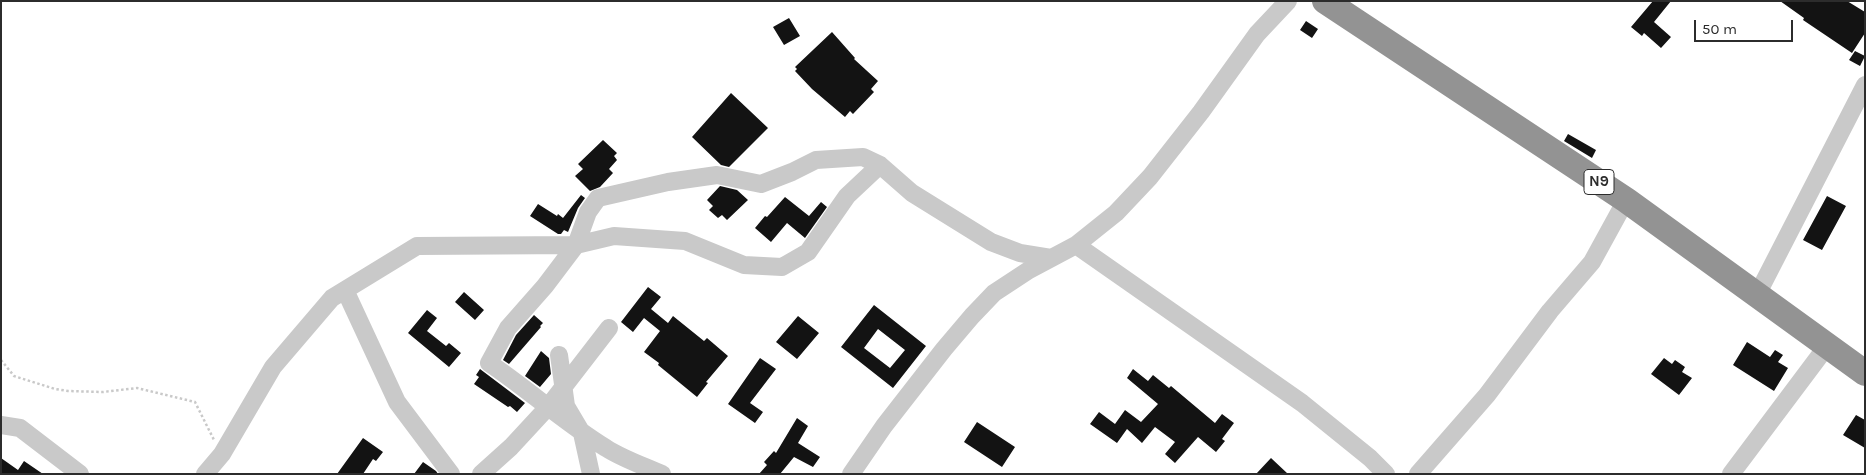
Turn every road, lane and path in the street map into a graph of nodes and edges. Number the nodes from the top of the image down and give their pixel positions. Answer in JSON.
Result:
{"nodes":[{"id":1,"x":1288,"y":1,"type":"edge"},
{"id":2,"x":1325,"y":1,"type":"edge"},
{"id":3,"x":1865,"y":85,"type":"edge"},
{"id":4,"x":880,"y":165,"type":"junction"},
{"id":5,"x":1626,"y":200,"type":"junction"},
{"id":6,"x":1076,"y":245,"type":"junction"},
{"id":7,"x":576,"y":246,"type":"junction"},
{"id":8,"x":1051,"y":258,"type":"junction"},
{"id":9,"x":345,"y":290,"type":"junction"},
{"id":10,"x":1757,"y":296,"type":"junction"},
{"id":11,"x":609,"y":328,"type":"dead end"},
{"id":12,"x":1827,"y":346,"type":"junction"},
{"id":13,"x":559,"y":355,"type":"dead end"},
{"id":14,"x":1,"y":360,"type":"edge"},
{"id":15,"x":1865,"y":373,"type":"edge"},
{"id":16,"x":564,"y":387,"type":"junction"},
{"id":17,"x":548,"y":407,"type":"junction"},
{"id":18,"x":1,"y":425,"type":"edge"},
{"id":19,"x":582,"y":433,"type":"junction"},
{"id":20,"x":222,"y":454,"type":"junction"},
{"id":21,"x":80,"y":474,"type":"edge"},
{"id":22,"x":205,"y":474,"type":"edge"},
{"id":23,"x":451,"y":474,"type":"edge"},
{"id":24,"x":481,"y":474,"type":"edge"},
{"id":25,"x":591,"y":474,"type":"edge"},
{"id":26,"x":662,"y":474,"type":"edge"},
{"id":27,"x":851,"y":474,"type":"edge"},
{"id":28,"x":1386,"y":474,"type":"edge"},
{"id":29,"x":1418,"y":474,"type":"edge"},
{"id":30,"x":1731,"y":474,"type":"edge"}],
"edges":[{"from":1,"to":6,"type":"street"},
{"from":2,"to":5,"type":"highway","number":"N9"},
{"from":3,"to":10,"type":"street"},
{"from":4,"to":7,"type":"street"},
{"from":4,"to":7,"type":"street"},
{"from":4,"to":8,"type":"street"},
{"from":5,"to":10,"type":"highway","number":"N9"},
{"from":5,"to":29,"type":"street"},
{"from":6,"to":8,"type":"street"},
{"from":6,"to":28,"type":"street"},
{"from":7,"to":9,"type":"street"},
{"from":7,"to":17,"type":"street"},
{"from":8,"to":27,"type":"street"},
{"from":9,"to":20,"type":"street"},
{"from":9,"to":23,"type":"street"},
{"from":10,"to":12,"type":"highway","number":"N9"},
{"from":11,"to":16,"type":"street"},
{"from":12,"to":15,"type":"highway","number":"N9"},
{"from":12,"to":30,"type":"street"},
{"from":13,"to":16,"type":"street"},
{"from":14,"to":20,"type":"path"},
{"from":16,"to":17,"type":"street"},
{"from":16,"to":19,"type":"street"},
{"from":17,"to":19,"type":"street"},
{"from":17,"to":24,"type":"street"},
{"from":18,"to":21,"type":"street"},
{"from":19,"to":25,"type":"street"},
{"from":19,"to":26,"type":"street"},
{"from":20,"to":22,"type":"street"}]}
